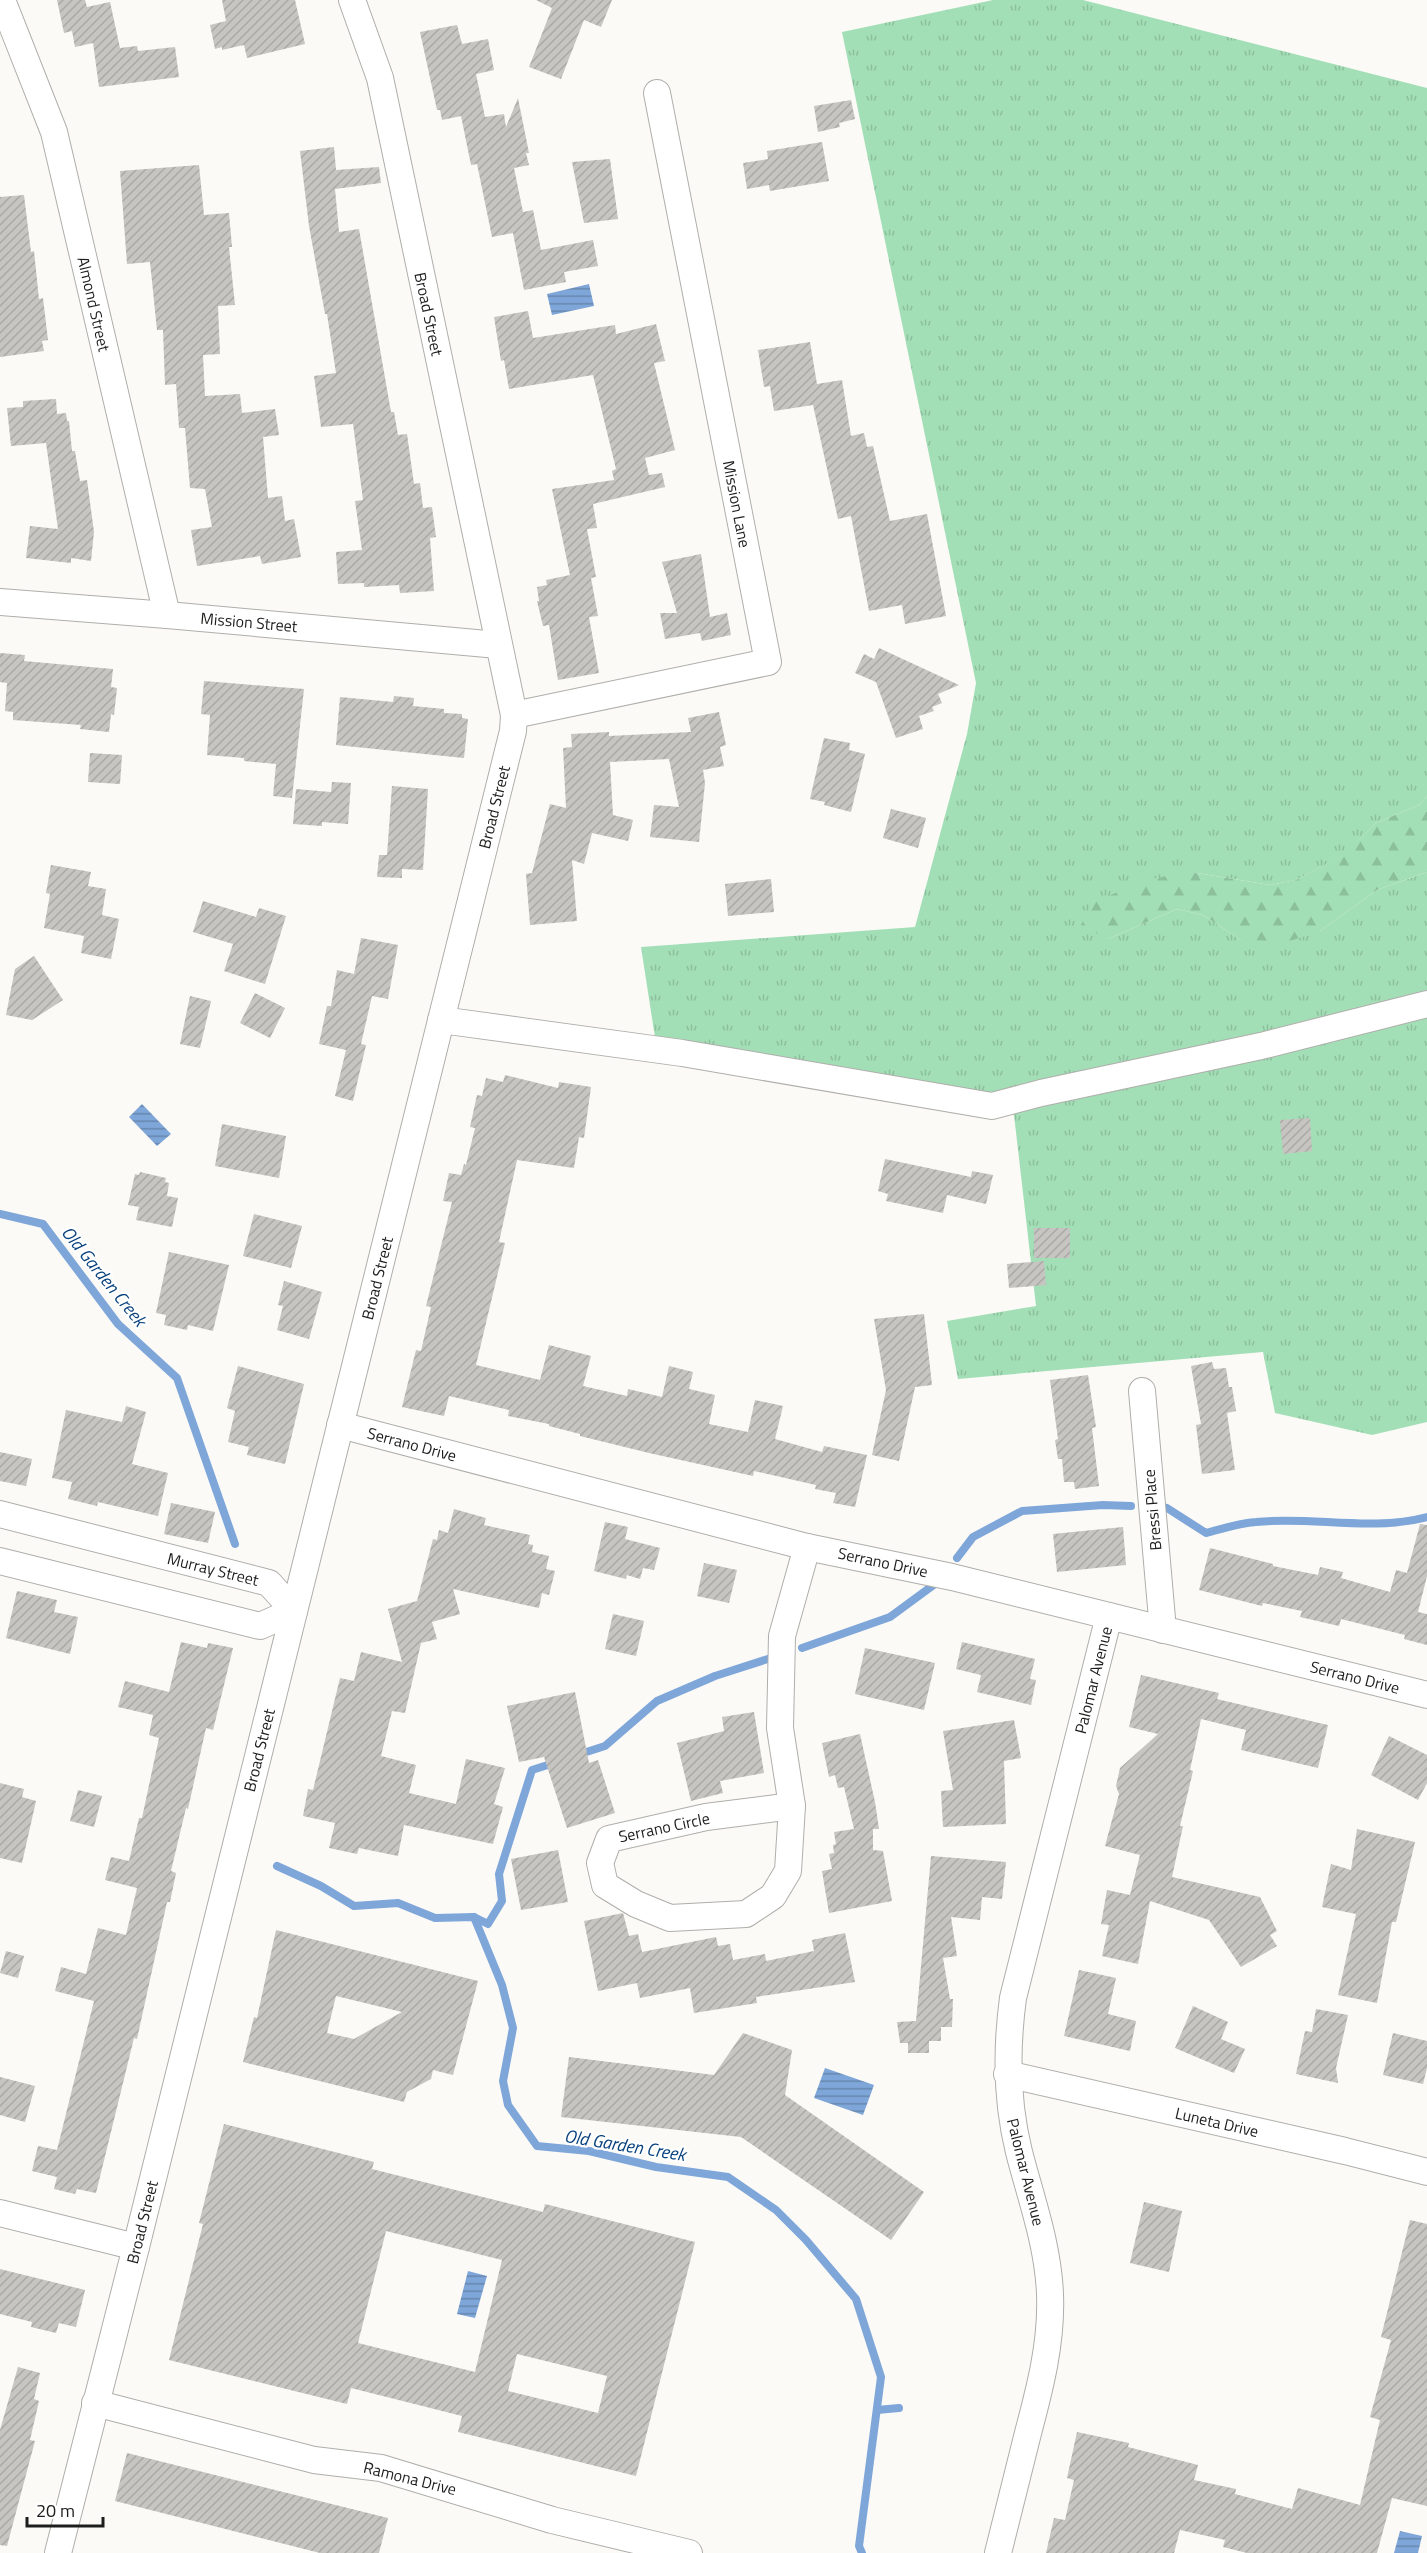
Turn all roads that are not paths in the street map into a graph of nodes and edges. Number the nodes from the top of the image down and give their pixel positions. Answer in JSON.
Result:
{"nodes":[{"id":1,"x":2,"y":0,"type":"edge"},
{"id":2,"x":352,"y":0,"type":"edge"},
{"id":3,"x":657,"y":93,"type":"dead end"},
{"id":4,"x":0,"y":602,"type":"edge"},
{"id":5,"x":167,"y":615,"type":"junction"},
{"id":6,"x":498,"y":645,"type":"junction"},
{"id":7,"x":514,"y":715,"type":"junction"},
{"id":8,"x":1427,"y":1004,"type":"edge"},
{"id":9,"x":441,"y":1020,"type":"junction"},
{"id":10,"x":1142,"y":1391,"type":"dead end"},
{"id":11,"x":340,"y":1425,"type":"junction"},
{"id":12,"x":0,"y":1514,"type":"edge"},
{"id":13,"x":807,"y":1546,"type":"junction"},
{"id":14,"x":0,"y":1561,"type":"edge"},
{"id":15,"x":294,"y":1611,"type":"junction"},
{"id":16,"x":1109,"y":1616,"type":"junction"},
{"id":17,"x":1163,"y":1630,"type":"junction"},
{"id":18,"x":1427,"y":1695,"type":"edge"},
{"id":19,"x":792,"y":1806,"type":"junction"},
{"id":20,"x":1007,"y":2074,"type":"junction"},
{"id":21,"x":1427,"y":2172,"type":"edge"},
{"id":22,"x":0,"y":2213,"type":"edge"},
{"id":23,"x":136,"y":2247,"type":"junction"},
{"id":24,"x":95,"y":2403,"type":"junction"},
{"id":25,"x":58,"y":2553,"type":"edge"},
{"id":26,"x":689,"y":2553,"type":"edge"},
{"id":27,"x":998,"y":2553,"type":"edge"}],
"edges":[{"from":1,"to":5,"type":"street","name":"Almond Street"},
{"from":2,"to":6,"type":"street","name":"Broad Street"},
{"from":3,"to":7,"type":"street","name":"Mission Lane"},
{"from":4,"to":5,"type":"street","name":"Mission Street"},
{"from":5,"to":6,"type":"street","name":"Mission Street"},
{"from":6,"to":7,"type":"street","name":"Broad Street"},
{"from":7,"to":9,"type":"street","name":"Broad Street"},
{"from":8,"to":9,"type":"street"},
{"from":9,"to":11,"type":"street","name":"Broad Street"},
{"from":10,"to":17,"type":"street","name":"Bressi Place"},
{"from":11,"to":13,"type":"street","name":"Serrano Drive"},
{"from":11,"to":15,"type":"street","name":"Broad Street"},
{"from":12,"to":15,"type":"street","name":"Murray Street"},
{"from":13,"to":16,"type":"street","name":"Serrano Drive"},
{"from":13,"to":19,"type":"street","name":"Serrano Circle"},
{"from":14,"to":15,"type":"street"},
{"from":15,"to":23,"type":"street","name":"Broad Street"},
{"from":16,"to":17,"type":"street","name":"Serrano Drive"},
{"from":16,"to":20,"type":"street","name":"Palomar Avenue"},
{"from":17,"to":18,"type":"street","name":"Serrano Drive"},
{"from":19,"to":19,"type":"street","name":"Serrano Circle"},
{"from":20,"to":21,"type":"street","name":"Luneta Drive"},
{"from":20,"to":27,"type":"street","name":"Palomar Avenue"},
{"from":22,"to":23,"type":"street"},
{"from":23,"to":24,"type":"street","name":"Broad Street"},
{"from":24,"to":25,"type":"street","name":"Broad Street"},
{"from":24,"to":26,"type":"street","name":"Ramona Drive"}]}
